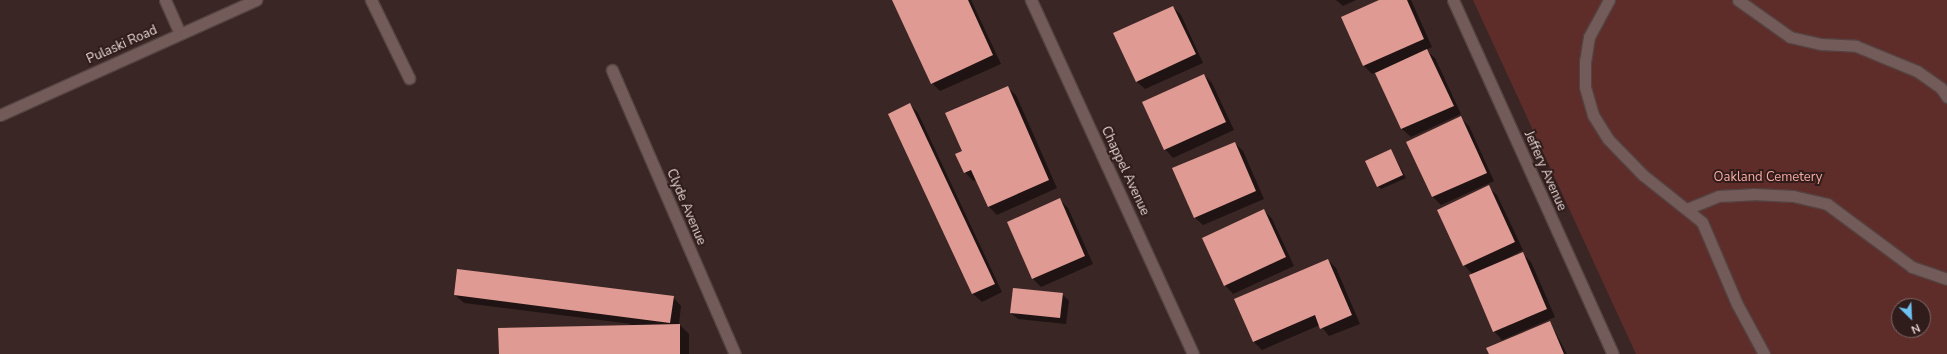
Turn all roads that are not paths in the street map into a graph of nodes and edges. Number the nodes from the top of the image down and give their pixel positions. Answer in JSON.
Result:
{"nodes":[{"id":1,"x":165,"y":0,"type":"edge"},
{"id":2,"x":256,"y":0,"type":"edge"},
{"id":3,"x":371,"y":0,"type":"edge"},
{"id":4,"x":1030,"y":0,"type":"edge"},
{"id":5,"x":1453,"y":0,"type":"edge"},
{"id":6,"x":1609,"y":0,"type":"edge"},
{"id":7,"x":1738,"y":0,"type":"edge"},
{"id":8,"x":180,"y":34,"type":"junction"},
{"id":9,"x":612,"y":70,"type":"dead end"},
{"id":10,"x":409,"y":78,"type":"dead end"},
{"id":11,"x":1947,"y":97,"type":"edge"},
{"id":12,"x":0,"y":115,"type":"edge"},
{"id":13,"x":1689,"y":208,"type":"junction"},
{"id":14,"x":1947,"y":279,"type":"edge"},
{"id":15,"x":735,"y":354,"type":"edge"},
{"id":16,"x":1193,"y":354,"type":"edge"},
{"id":17,"x":1612,"y":354,"type":"edge"},
{"id":18,"x":1764,"y":354,"type":"edge"}],
"edges":[{"from":1,"to":8,"type":"street"},
{"from":2,"to":8,"type":"street","name":"Pulaski Road"},
{"from":3,"to":10,"type":"street"},
{"from":4,"to":16,"type":"street","name":"Chappel Avenue"},
{"from":5,"to":17,"type":"street","name":"Jeffery Avenue"},
{"from":6,"to":13,"type":"street"},
{"from":7,"to":11,"type":"street"},
{"from":8,"to":12,"type":"street","name":"Pulaski Road"},
{"from":9,"to":15,"type":"street","name":"Clyde Avenue"},
{"from":13,"to":14,"type":"street"},
{"from":13,"to":18,"type":"street"}]}
